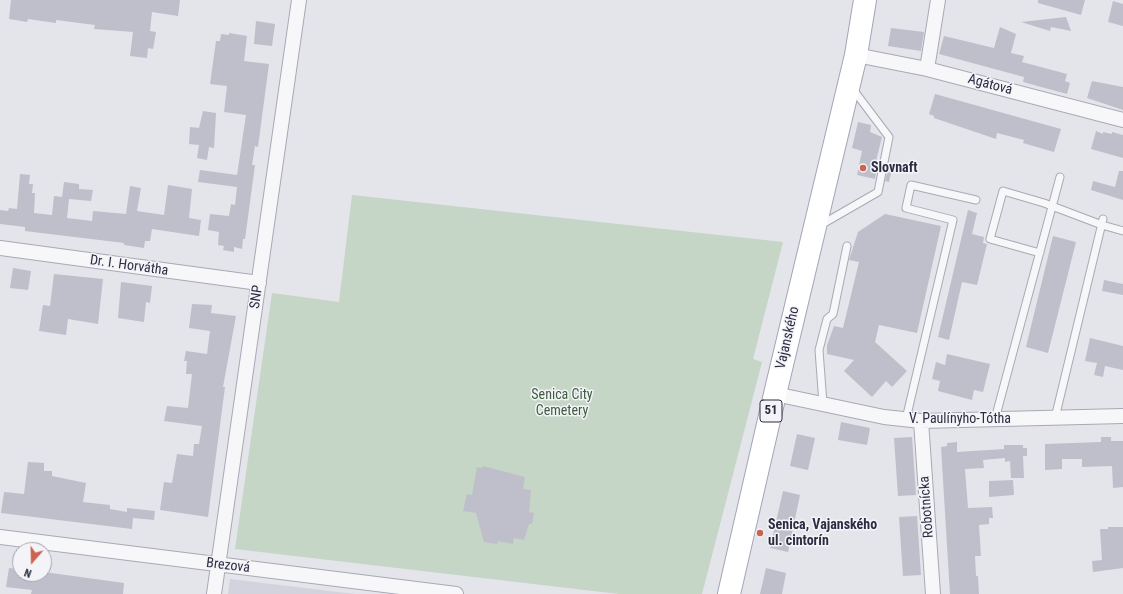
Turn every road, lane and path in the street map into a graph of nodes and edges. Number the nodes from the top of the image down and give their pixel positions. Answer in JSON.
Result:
{"nodes":[{"id":1,"x":299,"y":0,"type":"edge"},
{"id":2,"x":866,"y":0,"type":"edge"},
{"id":3,"x":938,"y":0,"type":"edge"},
{"id":4,"x":856,"y":55,"type":"junction"},
{"id":5,"x":927,"y":69,"type":"junction"},
{"id":6,"x":848,"y":83,"type":"junction"},
{"id":7,"x":1123,"y":120,"type":"edge"},
{"id":8,"x":1060,"y":177,"type":"dead end"},
{"id":9,"x":976,"y":200,"type":"dead end"},
{"id":10,"x":1052,"y":206,"type":"junction"},
{"id":11,"x":1102,"y":222,"type":"junction"},
{"id":12,"x":814,"y":229,"type":"junction"},
{"id":13,"x":1123,"y":231,"type":"edge"},
{"id":14,"x":847,"y":246,"type":"dead end"},
{"id":15,"x":0,"y":248,"type":"edge"},
{"id":16,"x":1040,"y":253,"type":"junction"},
{"id":17,"x":258,"y":283,"type":"junction"},
{"id":18,"x":775,"y":394,"type":"junction"},
{"id":19,"x":823,"y":404,"type":"junction"},
{"id":20,"x":1123,"y":416,"type":"edge"},
{"id":21,"x":1055,"y":418,"type":"junction"},
{"id":22,"x":906,"y":419,"type":"junction"},
{"id":23,"x":995,"y":419,"type":"junction"},
{"id":24,"x":921,"y":421,"type":"junction"},
{"id":25,"x":0,"y":537,"type":"edge"},
{"id":26,"x":218,"y":564,"type":"junction"},
{"id":27,"x":214,"y":594,"type":"edge"},
{"id":28,"x":456,"y":594,"type":"edge"},
{"id":29,"x":729,"y":594,"type":"edge"},
{"id":30,"x":933,"y":594,"type":"edge"}],
"edges":[{"from":1,"to":17,"type":"street","name":"SNP"},
{"from":2,"to":4,"type":"main road","number":"51"},
{"from":3,"to":5,"type":"street"},
{"from":4,"to":5,"type":"street","name":"Agátová"},
{"from":4,"to":6,"type":"main road","number":"51"},
{"from":5,"to":7,"type":"street","name":"Agátová"},
{"from":6,"to":12,"type":"main road","name":"Vajanského","number":"51"},
{"from":6,"to":12,"type":"lane"},
{"from":8,"to":10,"type":"lane"},
{"from":9,"to":22,"type":"lane"},
{"from":10,"to":11,"type":"lane"},
{"from":10,"to":16,"type":"lane"},
{"from":10,"to":16,"type":"lane"},
{"from":11,"to":13,"type":"lane"},
{"from":11,"to":21,"type":"lane"},
{"from":12,"to":18,"type":"main road","name":"Vajanského","number":"51"},
{"from":14,"to":19,"type":"lane"},
{"from":15,"to":17,"type":"street","name":"Dr. I. Horvátha"},
{"from":16,"to":23,"type":"lane"},
{"from":17,"to":26,"type":"street","name":"SNP"},
{"from":18,"to":19,"type":"street","name":"V. Paulínyho-Tótha"},
{"from":18,"to":29,"type":"main road","name":"Vajanského","number":"51"},
{"from":19,"to":22,"type":"street","name":"V. Paulínyho-Tótha"},
{"from":20,"to":21,"type":"street","name":"V. Paulínyho-Tótha"},
{"from":21,"to":23,"type":"street","name":"V. Paulínyho-Tótha"},
{"from":22,"to":24,"type":"street","name":"V. Paulínyho-Tótha"},
{"from":23,"to":24,"type":"street","name":"V. Paulínyho-Tótha"},
{"from":24,"to":30,"type":"street","name":"Robotnícka"},
{"from":25,"to":26,"type":"street","name":"Brezová"},
{"from":26,"to":27,"type":"street","name":"SNP"},
{"from":26,"to":28,"type":"street","name":"Brezová"}]}
